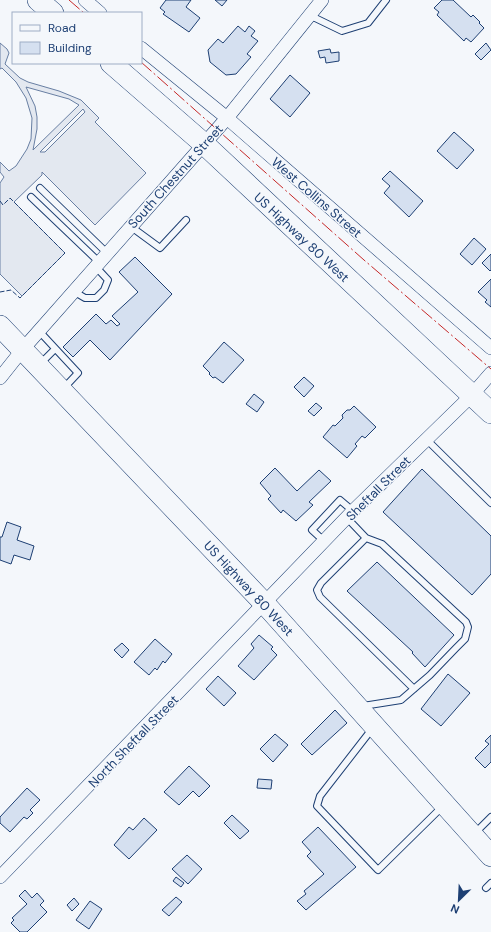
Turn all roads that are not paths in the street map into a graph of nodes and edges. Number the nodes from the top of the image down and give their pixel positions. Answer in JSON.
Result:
{"nodes":[{"id":1,"x":38,"y":0,"type":"edge"},
{"id":2,"x":85,"y":0,"type":"edge"},
{"id":3,"x":322,"y":0,"type":"edge"},
{"id":4,"x":386,"y":0,"type":"edge"},
{"id":5,"x":52,"y":12,"type":"edge"},
{"id":6,"x":99,"y":12,"type":"edge"},
{"id":7,"x":309,"y":15,"type":"junction"},
{"id":8,"x":142,"y":49,"type":"edge"},
{"id":9,"x":112,"y":64,"type":"edge"},
{"id":10,"x":227,"y":118,"type":"junction"},
{"id":11,"x":203,"y":143,"type":"junction"},
{"id":12,"x":40,"y":188,"type":"dead end"},
{"id":13,"x":31,"y":197,"type":"dead end"},
{"id":14,"x":186,"y":220,"type":"dead end"},
{"id":15,"x":130,"y":226,"type":"junction"},
{"id":16,"x":100,"y":261,"type":"junction"},
{"id":17,"x":73,"y":291,"type":"junction"},
{"id":18,"x":0,"y":326,"type":"edge"},
{"id":19,"x":39,"y":331,"type":"junction"},
{"id":20,"x":491,"y":348,"type":"edge"},
{"id":21,"x":23,"y":349,"type":"junction"},
{"id":22,"x":55,"y":349,"type":"junction"},
{"id":23,"x":39,"y":365,"type":"junction"},
{"id":24,"x":491,"y":373,"type":"edge"},
{"id":25,"x":0,"y":378,"type":"edge"},
{"id":26,"x":62,"y":390,"type":"junction"},
{"id":27,"x":471,"y":396,"type":"junction"},
{"id":28,"x":491,"y":413,"type":"edge"},
{"id":29,"x":427,"y":440,"type":"junction"},
{"id":30,"x":491,"y":503,"type":"edge"},
{"id":31,"x":350,"y":514,"type":"junction"},
{"id":32,"x":366,"y":538,"type":"junction"},
{"id":33,"x":324,"y":541,"type":"junction"},
{"id":34,"x":265,"y":604,"type":"junction"},
{"id":35,"x":414,"y":689,"type":"junction"},
{"id":36,"x":357,"y":706,"type":"junction"},
{"id":37,"x":374,"y":726,"type":"junction"},
{"id":38,"x":444,"y":804,"type":"junction"},
{"id":39,"x":491,"y":817,"type":"edge"},
{"id":40,"x":473,"y":836,"type":"junction"},
{"id":41,"x":491,"y":856,"type":"edge"},
{"id":42,"x":0,"y":877,"type":"edge"}],
"edges":[{"from":1,"to":5,"type":"main road"},
{"from":2,"to":6,"type":"street"},
{"from":3,"to":7,"type":"street","name":"South Chestnut Street"},
{"from":4,"to":7,"type":"lane"},
{"from":7,"to":10,"type":"street","name":"South Chestnut Street"},
{"from":8,"to":10,"type":"street","name":"West Collins Street"},
{"from":9,"to":11,"type":"main road","name":"US Highway 80 West"},
{"from":10,"to":11,"type":"street","name":"South Chestnut Street"},
{"from":10,"to":20,"type":"street","name":"West Collins Street"},
{"from":11,"to":15,"type":"street","name":"South Chestnut Street"},
{"from":11,"to":27,"type":"main road","name":"US Highway 80 West"},
{"from":12,"to":16,"type":"lane"},
{"from":13,"to":16,"type":"lane"},
{"from":14,"to":15,"type":"lane"},
{"from":15,"to":16,"type":"street","name":"South Chestnut Street"},
{"from":16,"to":17,"type":"street","name":"South Chestnut Street"},
{"from":16,"to":17,"type":"lane"},
{"from":17,"to":19,"type":"street","name":"South Chestnut Street"},
{"from":18,"to":21,"type":"main road","name":"US Highway 80 West"},
{"from":19,"to":21,"type":"street","name":"South Chestnut Street"},
{"from":19,"to":22,"type":"lane"},
{"from":21,"to":23,"type":"main road","name":"US Highway 80 West"},
{"from":21,"to":25,"type":"street","name":"South Chestnut Street"},
{"from":22,"to":23,"type":"lane"},
{"from":22,"to":26,"type":"lane"},
{"from":23,"to":26,"type":"main road","name":"US Highway 80 West"},
{"from":24,"to":27,"type":"street","name":"Sheftall Street"},
{"from":26,"to":34,"type":"main road","name":"US Highway 80 West"},
{"from":27,"to":28,"type":"main road","name":"US Highway 80 West"},
{"from":27,"to":29,"type":"street","name":"Sheftall Street"},
{"from":29,"to":30,"type":"lane"},
{"from":29,"to":31,"type":"street","name":"Sheftall Street"},
{"from":31,"to":32,"type":"lane"},
{"from":31,"to":33,"type":"street","name":"Sheftall Street"},
{"from":31,"to":33,"type":"lane"},
{"from":32,"to":35,"type":"lane"},
{"from":32,"to":35,"type":"lane"},
{"from":33,"to":34,"type":"street","name":"Sheftall Street"},
{"from":34,"to":36,"type":"main road","name":"US Highway 80 West"},
{"from":34,"to":42,"type":"street","name":"North Sheftall Street"},
{"from":35,"to":36,"type":"lane"},
{"from":36,"to":37,"type":"main road","name":"US Highway 80 West"},
{"from":37,"to":38,"type":"main road","name":"US Highway 80 West"},
{"from":37,"to":38,"type":"lane"},
{"from":38,"to":40,"type":"main road","name":"US Highway 80 West"},
{"from":39,"to":40,"type":"lane"},
{"from":40,"to":41,"type":"main road","name":"US Highway 80 West"}]}
